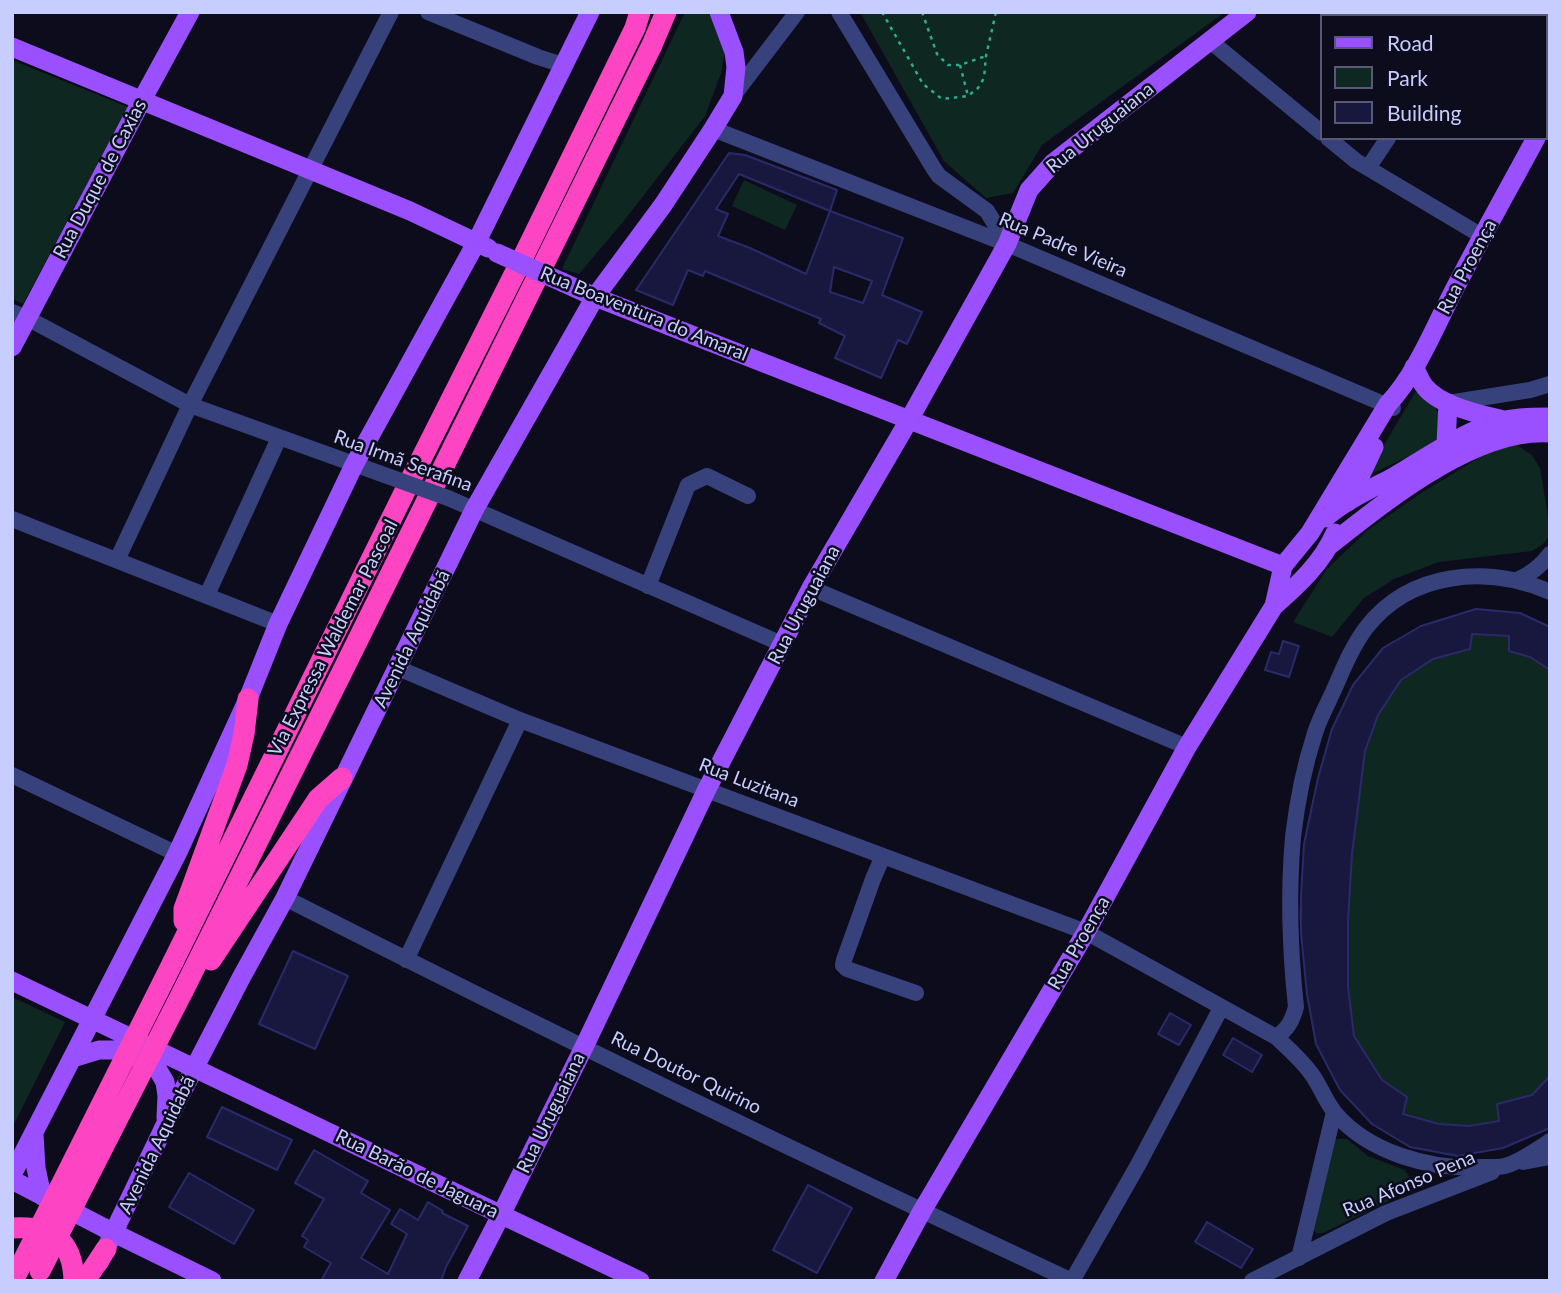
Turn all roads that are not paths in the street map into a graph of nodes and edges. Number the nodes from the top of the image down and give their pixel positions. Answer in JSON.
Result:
{"nodes":[{"id":1,"x":190,"y":12,"type":"edge"},
{"id":2,"x":391,"y":12,"type":"edge"},
{"id":3,"x":428,"y":12,"type":"edge"},
{"id":4,"x":590,"y":12,"type":"edge"},
{"id":5,"x":640,"y":12,"type":"edge"},
{"id":6,"x":666,"y":12,"type":"edge"},
{"id":7,"x":719,"y":12,"type":"edge"},
{"id":8,"x":797,"y":12,"type":"edge"},
{"id":9,"x":839,"y":12,"type":"edge"},
{"id":10,"x":1247,"y":12,"type":"edge"},
{"id":11,"x":1209,"y":40,"type":"junction"},
{"id":12,"x":12,"y":47,"type":"edge"},
{"id":13,"x":563,"y":65,"type":"junction"},
{"id":14,"x":733,"y":96,"type":"junction"},
{"id":15,"x":142,"y":100,"type":"junction"},
{"id":16,"x":713,"y":129,"type":"junction"},
{"id":17,"x":1320,"y":131,"type":"edge"},
{"id":18,"x":1330,"y":140,"type":"edge"},
{"id":19,"x":1387,"y":140,"type":"edge"},
{"id":20,"x":1535,"y":140,"type":"edge"},
{"id":21,"x":1368,"y":168,"type":"junction"},
{"id":22,"x":310,"y":171,"type":"junction"},
{"id":23,"x":1482,"y":236,"type":"junction"},
{"id":24,"x":476,"y":243,"type":"junction"},
{"id":25,"x":1007,"y":244,"type":"junction"},
{"id":26,"x":595,"y":298,"type":"junction"},
{"id":27,"x":20,"y":315,"type":"edge"},
{"id":28,"x":12,"y":347,"type":"edge"},
{"id":29,"x":1414,"y":367,"type":"junction"},
{"id":30,"x":1550,"y":384,"type":"edge"},
{"id":31,"x":1392,"y":402,"type":"junction"},
{"id":32,"x":1448,"y":402,"type":"junction"},
{"id":33,"x":190,"y":405,"type":"junction"},
{"id":34,"x":1550,"y":417,"type":"edge"},
{"id":35,"x":909,"y":419,"type":"junction"},
{"id":36,"x":1503,"y":420,"type":"junction"},
{"id":37,"x":1550,"y":433,"type":"edge"},
{"id":38,"x":279,"y":438,"type":"junction"},
{"id":39,"x":1446,"y":444,"type":"junction"},
{"id":40,"x":354,"y":466,"type":"junction"},
{"id":41,"x":748,"y":496,"type":"dead end"},
{"id":42,"x":1349,"y":500,"type":"junction"},
{"id":43,"x":474,"y":510,"type":"junction"},
{"id":44,"x":12,"y":519,"type":"edge"},
{"id":45,"x":1310,"y":533,"type":"junction"},
{"id":46,"x":1330,"y":545,"type":"junction"},
{"id":47,"x":1550,"y":554,"type":"edge"},
{"id":48,"x":117,"y":560,"type":"junction"},
{"id":49,"x":1283,"y":566,"type":"junction"},
{"id":50,"x":1517,"y":580,"type":"junction"},
{"id":51,"x":648,"y":586,"type":"junction"},
{"id":52,"x":811,"y":588,"type":"junction"},
{"id":53,"x":1550,"y":592,"type":"edge"},
{"id":54,"x":206,"y":595,"type":"junction"},
{"id":55,"x":1274,"y":606,"type":"junction"},
{"id":56,"x":278,"y":624,"type":"junction"},
{"id":57,"x":782,"y":644,"type":"junction"},
{"id":58,"x":398,"y":668,"type":"junction"},
{"id":59,"x":248,"y":699,"type":"junction"},
{"id":60,"x":520,"y":720,"type":"junction"},
{"id":61,"x":1187,"y":747,"type":"junction"},
{"id":62,"x":12,"y":775,"type":"edge"},
{"id":63,"x":342,"y":778,"type":"junction"},
{"id":64,"x":707,"y":789,"type":"junction"},
{"id":65,"x":177,"y":854,"type":"junction"},
{"id":66,"x":883,"y":856,"type":"junction"},
{"id":67,"x":285,"y":898,"type":"junction"},
{"id":68,"x":1086,"y":932,"type":"junction"},
{"id":69,"x":184,"y":939,"type":"junction"},
{"id":70,"x":406,"y":960,"type":"junction"},
{"id":71,"x":12,"y":981,"type":"edge"},
{"id":72,"x":186,"y":985,"type":"junction"},
{"id":73,"x":916,"y":993,"type":"dead end"},
{"id":74,"x":1221,"y":1008,"type":"junction"},
{"id":75,"x":92,"y":1020,"type":"junction"},
{"id":76,"x":1276,"y":1037,"type":"junction"},
{"id":77,"x":584,"y":1047,"type":"junction"},
{"id":78,"x":73,"y":1058,"type":"junction"},
{"id":79,"x":194,"y":1068,"type":"junction"},
{"id":80,"x":1334,"y":1111,"type":"junction"},
{"id":81,"x":166,"y":1123,"type":"junction"},
{"id":82,"x":34,"y":1133,"type":"junction"},
{"id":83,"x":1550,"y":1141,"type":"edge"},
{"id":84,"x":1550,"y":1157,"type":"edge"},
{"id":85,"x":1507,"y":1166,"type":"junction"},
{"id":86,"x":12,"y":1175,"type":"edge"},
{"id":87,"x":12,"y":1180,"type":"edge"},
{"id":88,"x":42,"y":1196,"type":"junction"},
{"id":89,"x":922,"y":1211,"type":"junction"},
{"id":90,"x":501,"y":1215,"type":"junction"},
{"id":91,"x":12,"y":1228,"type":"edge"},
{"id":92,"x":110,"y":1241,"type":"junction"},
{"id":93,"x":1299,"y":1258,"type":"junction"},
{"id":94,"x":28,"y":1274,"type":"edge"},
{"id":95,"x":74,"y":1281,"type":"edge"},
{"id":96,"x":88,"y":1281,"type":"edge"},
{"id":97,"x":212,"y":1281,"type":"edge"},
{"id":98,"x":467,"y":1281,"type":"edge"},
{"id":99,"x":640,"y":1281,"type":"edge"},
{"id":100,"x":884,"y":1281,"type":"edge"},
{"id":101,"x":1072,"y":1281,"type":"edge"},
{"id":102,"x":1252,"y":1281,"type":"edge"}],
"edges":[{"from":1,"to":15,"type":"main road","name":"Rua Duque de Caxias"},
{"from":2,"to":22,"type":"street"},
{"from":3,"to":13,"type":"street"},
{"from":4,"to":13,"type":"main road"},
{"from":5,"to":69,"type":"highway","name":"Via Expressa Waldemar Pascoal"},
{"from":6,"to":72,"type":"highway","name":"Via Expressa Waldemar Pascoal"},
{"from":7,"to":14,"type":"main road","name":"Avenida Aquidabã"},
{"from":8,"to":14,"type":"street"},
{"from":9,"to":25,"type":"street"},
{"from":10,"to":11,"type":"main road","name":"Rua Uruguaiana"},
{"from":11,"to":17,"type":"street"},
{"from":11,"to":25,"type":"main road","name":"Rua Uruguaiana"},
{"from":12,"to":15,"type":"main road","name":"Rua Boaventura do Amaral"},
{"from":13,"to":24,"type":"main road"},
{"from":14,"to":16,"type":"main road","name":"Avenida Aquidabã"},
{"from":15,"to":22,"type":"main road","name":"Rua Boaventura do Amaral"},
{"from":15,"to":27,"type":"main road","name":"Rua Duque de Caxias"},
{"from":16,"to":25,"type":"street","name":"Rua Padre Vieira"},
{"from":16,"to":26,"type":"main road","name":"Avenida Aquidabã"},
{"from":18,"to":21,"type":"street"},
{"from":19,"to":21,"type":"street"},
{"from":20,"to":23,"type":"main road","name":"Rua Proença"},
{"from":21,"to":23,"type":"street"},
{"from":22,"to":24,"type":"main road","name":"Rua Boaventura do Amaral"},
{"from":22,"to":33,"type":"street"},
{"from":23,"to":29,"type":"main road","name":"Rua Proença"},
{"from":24,"to":26,"type":"main road","name":"Rua Boaventura do Amaral","bridge":true},
{"from":24,"to":40,"type":"main road"},
{"from":25,"to":31,"type":"street","name":"Rua Padre Vieira"},
{"from":25,"to":35,"type":"main road","name":"Rua Uruguaiana"},
{"from":26,"to":35,"type":"main road","name":"Rua Boaventura do Amaral"},
{"from":26,"to":43,"type":"main road","name":"Avenida Aquidabã"},
{"from":27,"to":28,"type":"main road","name":"Rua Duque de Caxias"},
{"from":27,"to":33,"type":"street","name":"Rua Irmã Serafina"},
{"from":29,"to":31,"type":"main road","name":"Rua Proença"},
{"from":29,"to":32,"type":"main road"},
{"from":30,"to":32,"type":"street"},
{"from":31,"to":42,"type":"main road","name":"Rua Proença"},
{"from":31,"to":45,"type":"main road","name":"Rua Proença"},
{"from":32,"to":36,"type":"main road"},
{"from":32,"to":39,"type":"main road"},
{"from":33,"to":38,"type":"street","name":"Rua Irmã Serafina"},
{"from":33,"to":48,"type":"street"},
{"from":34,"to":36,"type":"main road"},
{"from":35,"to":49,"type":"main road","name":"Rua Boaventura do Amaral"},
{"from":35,"to":52,"type":"main road","name":"Rua Uruguaiana"},
{"from":36,"to":39,"type":"main road"},
{"from":37,"to":46,"type":"main road"},
{"from":38,"to":40,"type":"street","name":"Rua Irmã Serafina"},
{"from":38,"to":54,"type":"street"},
{"from":39,"to":42,"type":"main road"},
{"from":40,"to":43,"type":"street","name":"Rua Irmã Serafina","bridge":true},
{"from":40,"to":56,"type":"main road"},
{"from":41,"to":51,"type":"street"},
{"from":42,"to":45,"type":"main road","name":"Rua Proença"},
{"from":42,"to":46,"type":"main road","name":"Rua Proença"},
{"from":43,"to":51,"type":"street","name":"Rua Irmã Serafina"},
{"from":43,"to":58,"type":"main road","name":"Avenida Aquidabã"},
{"from":44,"to":48,"type":"street"},
{"from":45,"to":49,"type":"main road","name":"Rua Proença"},
{"from":46,"to":55,"type":"main road","name":"Rua Proença"},
{"from":47,"to":50,"type":"street"},
{"from":48,"to":54,"type":"street"},
{"from":49,"to":55,"type":"main road","name":"Rua Proença"},
{"from":50,"to":53,"type":"street"},
{"from":50,"to":76,"type":"street"},
{"from":51,"to":57,"type":"street","name":"Rua Irmã Serafina"},
{"from":52,"to":57,"type":"main road","name":"Rua Uruguaiana"},
{"from":52,"to":61,"type":"street"},
{"from":54,"to":56,"type":"street"},
{"from":55,"to":61,"type":"main road","name":"Rua Proença"},
{"from":56,"to":59,"type":"main road"},
{"from":57,"to":64,"type":"main road","name":"Rua Uruguaiana"},
{"from":58,"to":60,"type":"street","name":"Rua Luzitana"},
{"from":58,"to":63,"type":"main road","name":"Avenida Aquidabã"},
{"from":59,"to":65,"type":"main road"},
{"from":59,"to":69,"type":"highway"},
{"from":60,"to":64,"type":"street","name":"Rua Luzitana"},
{"from":60,"to":70,"type":"street"},
{"from":61,"to":68,"type":"main road","name":"Rua Proença"},
{"from":62,"to":65,"type":"street"},
{"from":63,"to":67,"type":"main road","name":"Avenida Aquidabã"},
{"from":63,"to":72,"type":"highway"},
{"from":64,"to":66,"type":"street","name":"Rua Luzitana"},
{"from":64,"to":77,"type":"main road","name":"Rua Uruguaiana"},
{"from":65,"to":75,"type":"main road"},
{"from":66,"to":68,"type":"street","name":"Rua Luzitana"},
{"from":66,"to":73,"type":"street"},
{"from":67,"to":70,"type":"street","name":"Rua Doutor Quirino"},
{"from":67,"to":79,"type":"main road","name":"Avenida Aquidabã"},
{"from":68,"to":74,"type":"street","name":"Rua Luzitana"},
{"from":68,"to":89,"type":"main road","name":"Rua Proença"},
{"from":69,"to":94,"type":"highway","name":"Via Expressa Waldemar Pascoal","bridge":true},
{"from":70,"to":77,"type":"street","name":"Rua Doutor Quirino"},
{"from":71,"to":75,"type":"main road","name":"Rua Barão de Jaguara"},
{"from":72,"to":94,"type":"highway","name":"Via Expressa Waldemar Pascoal","bridge":true},
{"from":74,"to":76,"type":"street","name":"Rua Luzitana"},
{"from":74,"to":101,"type":"street"},
{"from":75,"to":78,"type":"main road"},
{"from":75,"to":79,"type":"main road","name":"Rua Barão de Jaguara"},
{"from":76,"to":80,"type":"street","name":"Rua Luzitana"},
{"from":77,"to":89,"type":"street","name":"Rua Doutor Quirino"},
{"from":77,"to":90,"type":"main road","name":"Rua Uruguaiana"},
{"from":78,"to":81,"type":"main road"},
{"from":78,"to":82,"type":"main road"},
{"from":79,"to":81,"type":"main road","name":"Avenida Aquidabã"},
{"from":79,"to":90,"type":"main road","name":"Rua Barão de Jaguara"},
{"from":80,"to":85,"type":"street","name":"Rua Luzitana"},
{"from":80,"to":93,"type":"street"},
{"from":81,"to":92,"type":"main road","name":"Avenida Aquidabã"},
{"from":82,"to":86,"type":"main road"},
{"from":82,"to":88,"type":"main road"},
{"from":83,"to":85,"type":"street"},
{"from":84,"to":85,"type":"street","name":"Rua Afonso Pena"},
{"from":85,"to":93,"type":"street","name":"Rua Afonso Pena"},
{"from":87,"to":88,"type":"main road"},
{"from":88,"to":92,"type":"main road"},
{"from":89,"to":100,"type":"main road","name":"Rua Proença"},
{"from":89,"to":101,"type":"street","name":"Rua Doutor Quirino"},
{"from":90,"to":98,"type":"main road","name":"Rua Uruguaiana"},
{"from":90,"to":99,"type":"main road","name":"Rua Barão de Jaguara"},
{"from":91,"to":95,"type":"highway"},
{"from":92,"to":96,"type":"highway"},
{"from":92,"to":97,"type":"main road"},
{"from":93,"to":102,"type":"street","name":"Rua Afonso Pena"}]}
